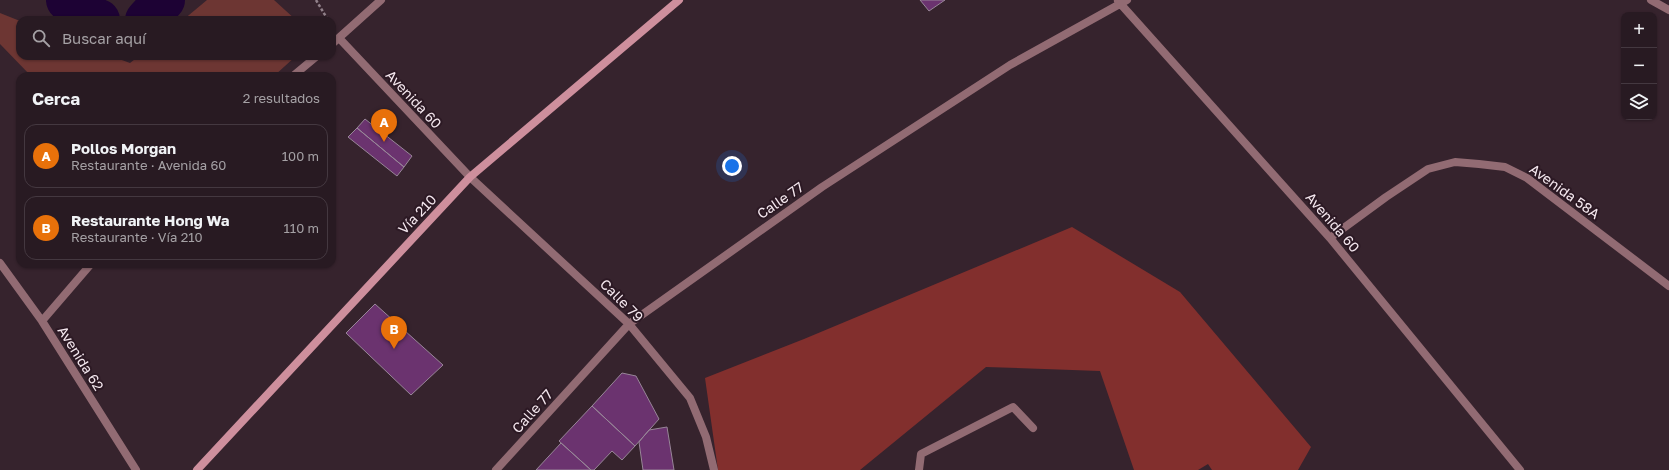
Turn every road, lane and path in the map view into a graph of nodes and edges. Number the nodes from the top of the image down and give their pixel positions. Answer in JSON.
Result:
{"nodes":[{"id":1,"x":316,"y":0,"type":"edge"},
{"id":2,"x":380,"y":0,"type":"edge"},
{"id":3,"x":679,"y":0,"type":"edge"},
{"id":4,"x":1651,"y":0,"type":"edge"},
{"id":5,"x":1121,"y":1,"type":"edge"},
{"id":6,"x":1669,"y":10,"type":"edge"},
{"id":7,"x":326,"y":16,"type":"edge"},
{"id":8,"x":336,"y":40,"type":"edge"},
{"id":9,"x":336,"y":42,"type":"edge"},
{"id":10,"x":312,"y":60,"type":"edge"},
{"id":11,"x":298,"y":72,"type":"edge"},
{"id":12,"x":470,"y":177,"type":"junction"},
{"id":13,"x":1330,"y":238,"type":"junction"},
{"id":14,"x":0,"y":263,"type":"edge"},
{"id":15,"x":88,"y":268,"type":"edge"},
{"id":16,"x":1669,"y":286,"type":"edge"},
{"id":17,"x":42,"y":320,"type":"junction"},
{"id":18,"x":629,"y":324,"type":"junction"},
{"id":19,"x":1033,"y":428,"type":"dead end"},
{"id":20,"x":136,"y":470,"type":"edge"},
{"id":21,"x":197,"y":470,"type":"edge"},
{"id":22,"x":496,"y":470,"type":"edge"},
{"id":23,"x":714,"y":470,"type":"edge"},
{"id":24,"x":919,"y":470,"type":"edge"},
{"id":25,"x":1520,"y":470,"type":"edge"}],
"edges":[{"from":1,"to":7,"type":"path"},
{"from":2,"to":8,"type":"street"},
{"from":3,"to":12,"type":"main road","name":"Vía 210"},
{"from":4,"to":6,"type":"street"},
{"from":5,"to":13,"type":"street","name":"Avenida 60"},
{"from":5,"to":18,"type":"street","name":"Calle 77"},
{"from":9,"to":12,"type":"street","name":"Avenida 60"},
{"from":10,"to":11,"type":"street"},
{"from":12,"to":18,"type":"street","name":"Calle 79"},
{"from":12,"to":21,"type":"main road","name":"Vía 210"},
{"from":13,"to":16,"type":"street","name":"Avenida 58A"},
{"from":13,"to":25,"type":"street","name":"Avenida 60"},
{"from":14,"to":17,"type":"street","name":"Avenida 62"},
{"from":15,"to":17,"type":"street"},
{"from":17,"to":20,"type":"street","name":"Avenida 62"},
{"from":18,"to":22,"type":"street","name":"Calle 77"},
{"from":18,"to":23,"type":"street","name":"Calle 79"},
{"from":19,"to":24,"type":"street"}]}
